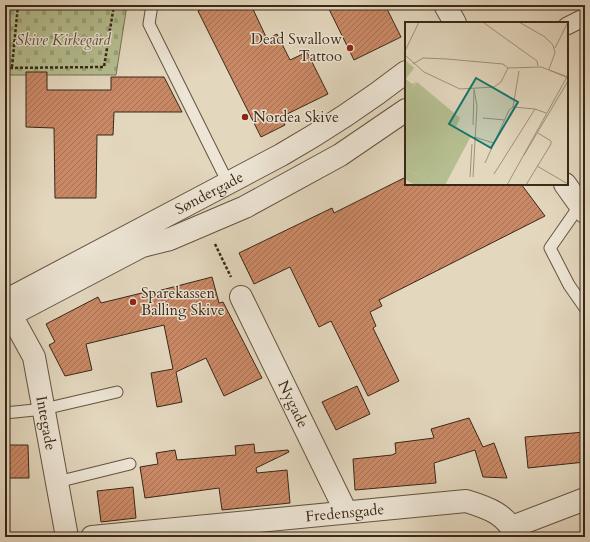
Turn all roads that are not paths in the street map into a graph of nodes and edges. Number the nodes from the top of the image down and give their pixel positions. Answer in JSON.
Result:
{"nodes":[{"id":1,"x":152,"y":5,"type":"edge"},
{"id":2,"x":445,"y":5,"type":"edge"},
{"id":3,"x":585,"y":17,"type":"edge"},
{"id":4,"x":454,"y":22,"type":"edge"},
{"id":5,"x":568,"y":26,"type":"edge"},
{"id":6,"x":405,"y":73,"type":"edge"},
{"id":7,"x":405,"y":111,"type":"edge"},
{"id":8,"x":228,"y":183,"type":"junction"},
{"id":9,"x":566,"y":185,"type":"edge"},
{"id":10,"x":582,"y":208,"type":"edge"},
{"id":11,"x":241,"y":296,"type":"road end"},
{"id":12,"x":585,"y":308,"type":"edge"},
{"id":13,"x":7,"y":311,"type":"edge"},
{"id":14,"x":117,"y":392,"type":"dead end"},
{"id":15,"x":44,"y":409,"type":"junction"},
{"id":16,"x":5,"y":412,"type":"edge"},
{"id":17,"x":130,"y":464,"type":"dead end"},
{"id":18,"x":57,"y":482,"type":"junction"},
{"id":19,"x":585,"y":498,"type":"edge"},
{"id":20,"x":346,"y":512,"type":"junction"},
{"id":21,"x":515,"y":532,"type":"edge"},
{"id":22,"x":67,"y":537,"type":"edge"},
{"id":23,"x":92,"y":537,"type":"edge"}],
"edges":[{"from":1,"to":8,"type":"lane"},
{"from":2,"to":4,"type":"street"},
{"from":3,"to":5,"type":"street"},
{"from":6,"to":8,"type":"street","name":"Søndergade"},
{"from":7,"to":13,"type":"street","name":"Søndergade"},
{"from":8,"to":13,"type":"street","name":"Søndergade"},
{"from":9,"to":10,"type":"street"},
{"from":10,"to":12,"type":"lane"},
{"from":11,"to":20,"type":"street","name":"Nygade"},
{"from":13,"to":15,"type":"street","name":"Integade"},
{"from":14,"to":15,"type":"lane"},
{"from":15,"to":16,"type":"lane"},
{"from":15,"to":18,"type":"street","name":"Integade"},
{"from":17,"to":18,"type":"lane"},
{"from":18,"to":22,"type":"street","name":"Integade"},
{"from":19,"to":21,"type":"street","name":"Fredensgade"},
{"from":20,"to":21,"type":"street","name":"Fredensgade"},
{"from":20,"to":23,"type":"street","name":"Fredensgade"}]}
